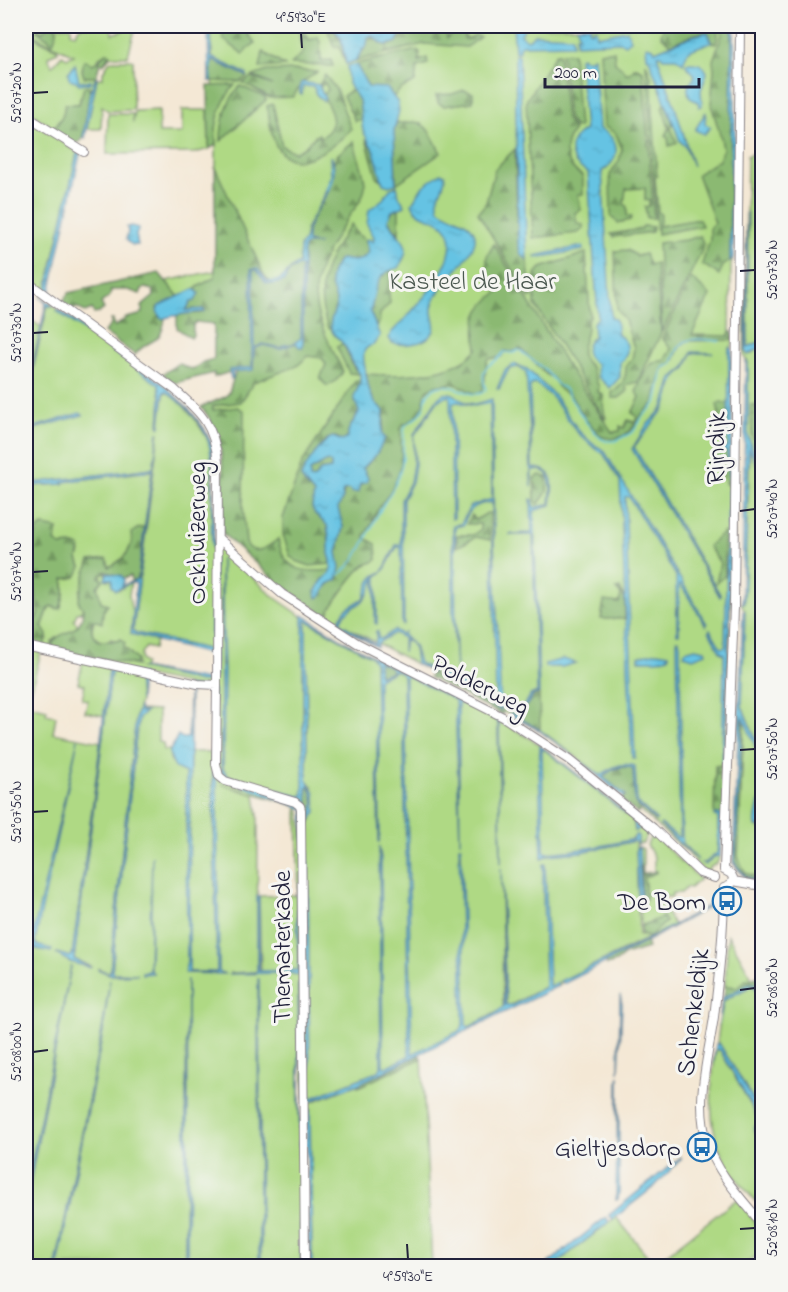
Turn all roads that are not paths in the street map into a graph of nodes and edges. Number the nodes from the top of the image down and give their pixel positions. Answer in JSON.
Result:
{"nodes":[{"id":1,"x":740,"y":26,"type":"edge"},
{"id":2,"x":26,"y":116,"type":"edge"},
{"id":3,"x":84,"y":152,"type":"dead end"},
{"id":4,"x":26,"y":281,"type":"edge"},
{"id":5,"x":218,"y":538,"type":"junction"},
{"id":6,"x":30,"y":647,"type":"dead end"},
{"id":7,"x":217,"y":685,"type":"junction"},
{"id":8,"x":724,"y":870,"type":"junction"},
{"id":9,"x":715,"y":878,"type":"junction"},
{"id":10,"x":733,"y":881,"type":"junction"},
{"id":11,"x":762,"y":886,"type":"edge"},
{"id":12,"x":724,"y":888,"type":"junction"},
{"id":13,"x":762,"y":1224,"type":"edge"},
{"id":14,"x":305,"y":1266,"type":"edge"}],
"edges":[{"from":1,"to":8,"type":"street","name":"Rijndijk"},
{"from":2,"to":3,"type":"street"},
{"from":4,"to":5,"type":"street","name":"Ockhuizerweg"},
{"from":5,"to":7,"type":"street","name":"Ockhuizerweg"},
{"from":5,"to":9,"type":"street","name":"Polderweg"},
{"from":6,"to":7,"type":"street"},
{"from":7,"to":14,"type":"street","name":"Thematerkade"},
{"from":8,"to":9,"type":"street"},
{"from":8,"to":10,"type":"street"},
{"from":9,"to":12,"type":"street"},
{"from":10,"to":11,"type":"street"},
{"from":10,"to":12,"type":"street"},
{"from":12,"to":13,"type":"street","name":"Schenkeldijk"}]}
